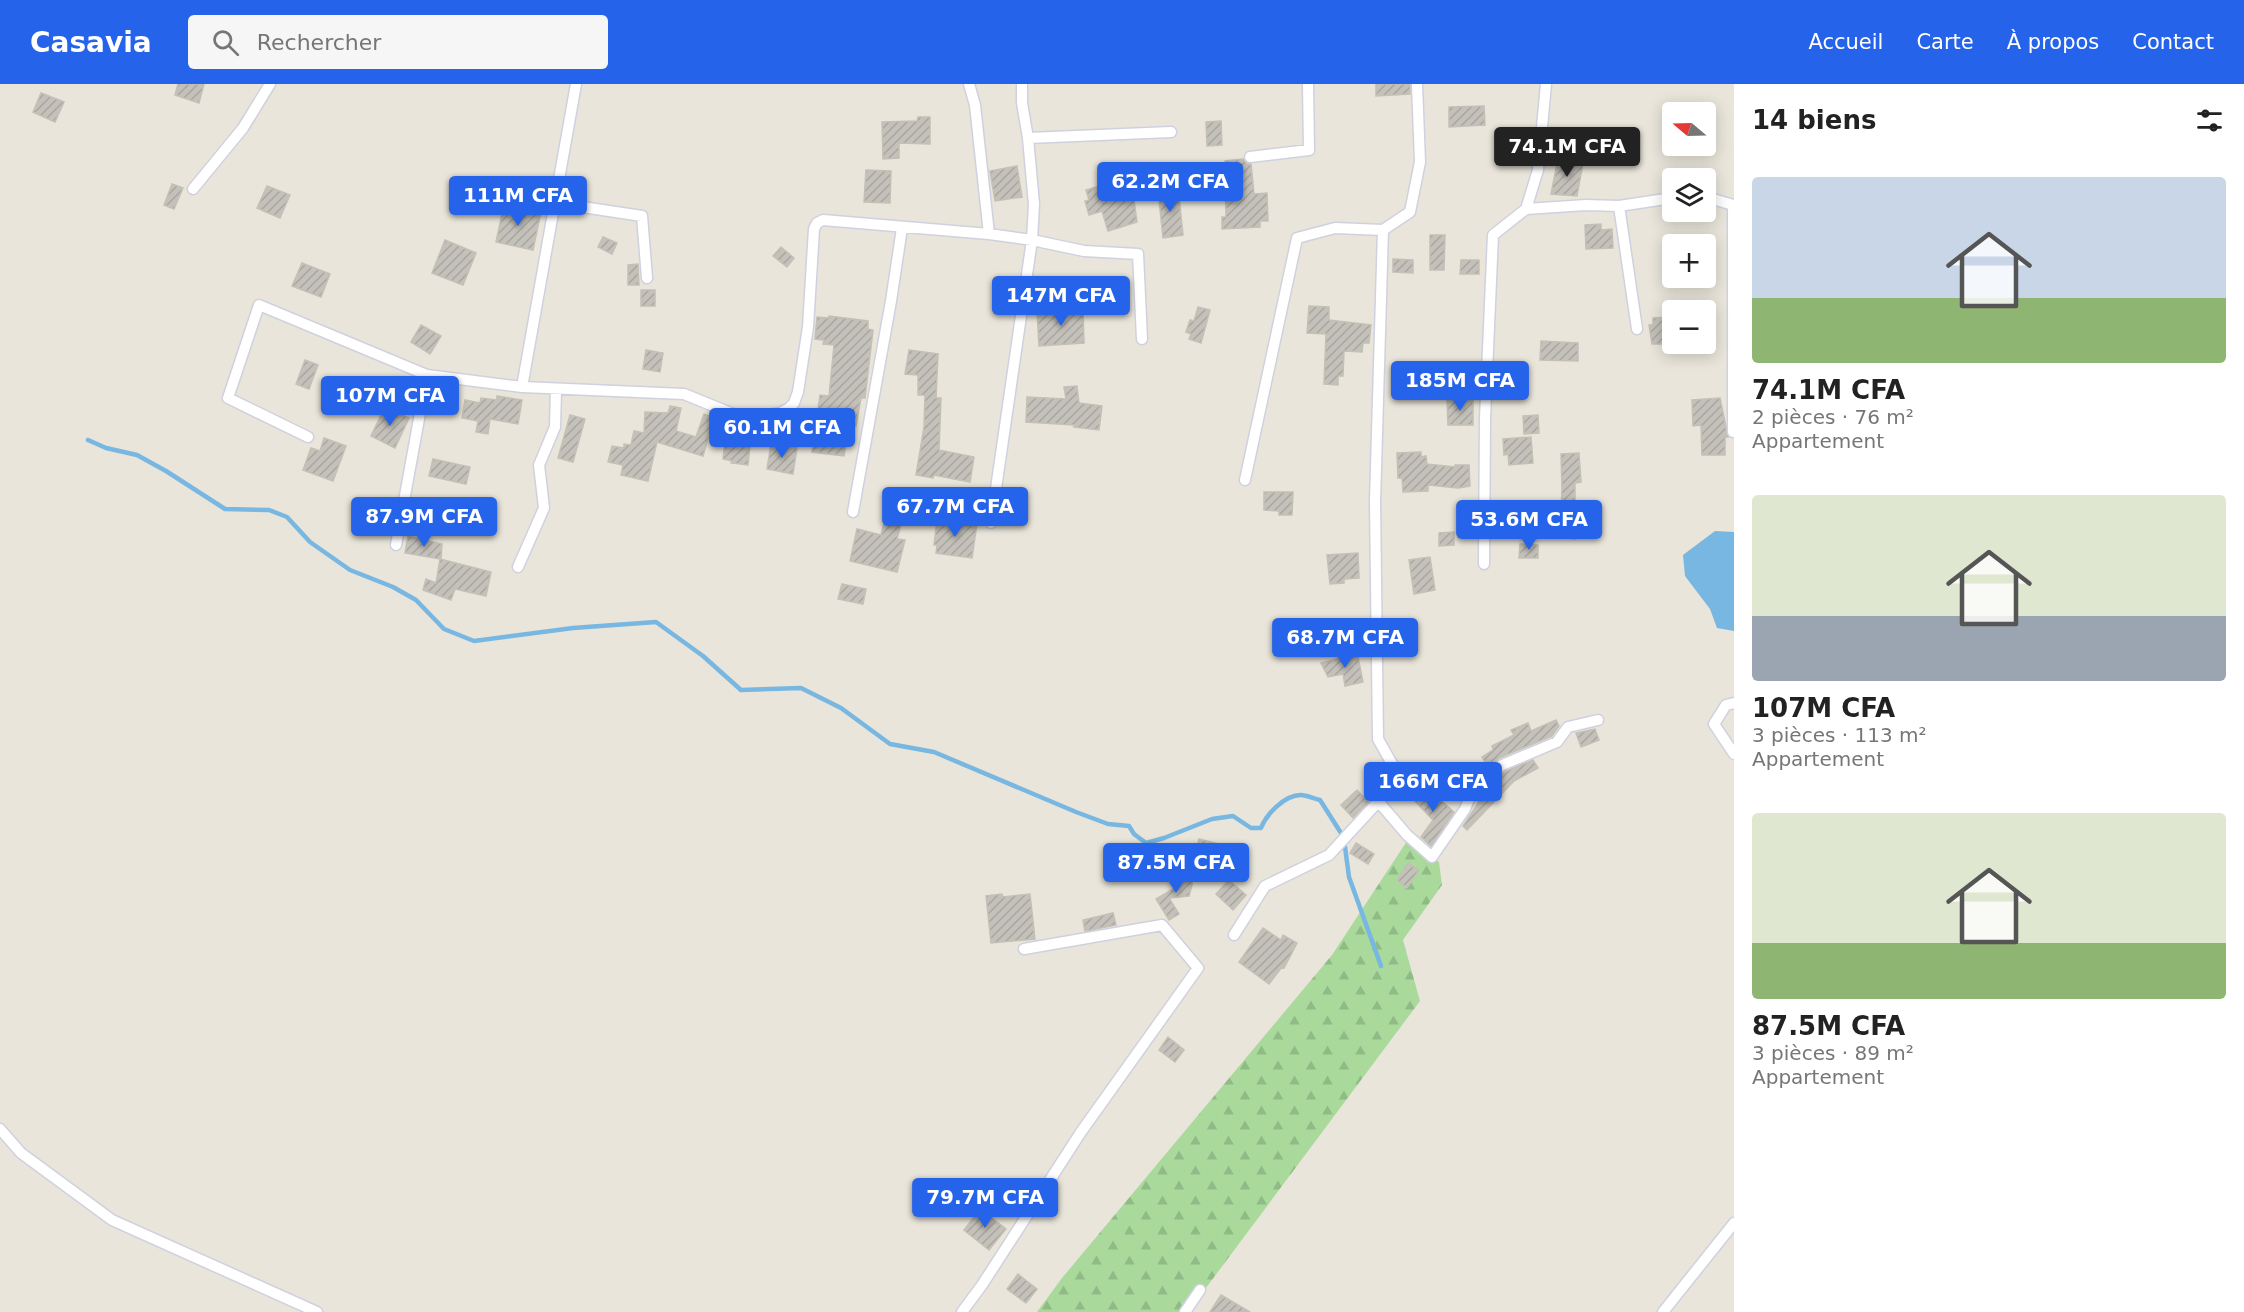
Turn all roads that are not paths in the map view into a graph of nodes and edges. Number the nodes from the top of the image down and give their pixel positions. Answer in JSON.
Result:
{"nodes":[{"id":1,"x":270,"y":84,"type":"edge"},
{"id":2,"x":576,"y":84,"type":"edge"},
{"id":3,"x":969,"y":84,"type":"edge"},
{"id":4,"x":1022,"y":84,"type":"edge"},
{"id":5,"x":1308,"y":84,"type":"edge"},
{"id":6,"x":1417,"y":84,"type":"edge"},
{"id":7,"x":1546,"y":84,"type":"edge"},
{"id":8,"x":1171,"y":132,"type":"dead end"},
{"id":9,"x":1028,"y":138,"type":"junction"},
{"id":10,"x":1250,"y":158,"type":"dead end"},
{"id":11,"x":193,"y":189,"type":"dead end"},
{"id":12,"x":1662,"y":199,"type":"edge"},
{"id":13,"x":1716,"y":199,"type":"edge"},
{"id":14,"x":556,"y":202,"type":"junction"},
{"id":15,"x":1618,"y":206,"type":"junction"},
{"id":16,"x":1526,"y":209,"type":"junction"},
{"id":17,"x":902,"y":228,"type":"junction"},
{"id":18,"x":1383,"y":230,"type":"junction"},
{"id":19,"x":989,"y":234,"type":"junction"},
{"id":20,"x":1032,"y":240,"type":"junction"},
{"id":21,"x":647,"y":278,"type":"dead end"},
{"id":22,"x":1637,"y":328,"type":"dead end"},
{"id":23,"x":1142,"y":339,"type":"dead end"},
{"id":24,"x":427,"y":375,"type":"junction"},
{"id":25,"x":522,"y":387,"type":"junction"},
{"id":26,"x":556,"y":389,"type":"junction"},
{"id":27,"x":1733,"y":432,"type":"edge"},
{"id":28,"x":308,"y":438,"type":"dead end"},
{"id":29,"x":1245,"y":480,"type":"dead end"},
{"id":30,"x":853,"y":512,"type":"dead end"},
{"id":31,"x":991,"y":524,"type":"dead end"},
{"id":32,"x":396,"y":545,"type":"dead end"},
{"id":33,"x":1484,"y":564,"type":"dead end"},
{"id":34,"x":518,"y":567,"type":"dead end"},
{"id":35,"x":1734,"y":704,"type":"edge"},
{"id":36,"x":1598,"y":720,"type":"dead end"},
{"id":37,"x":1734,"y":754,"type":"edge"},
{"id":38,"x":1378,"y":801,"type":"junction"},
{"id":39,"x":1234,"y":935,"type":"dead end"},
{"id":40,"x":1024,"y":949,"type":"dead end"},
{"id":41,"x":0,"y":1129,"type":"edge"},
{"id":42,"x":1734,"y":1223,"type":"edge"},
{"id":43,"x":1200,"y":1290,"type":"dead end"},
{"id":44,"x":317,"y":1312,"type":"edge"},
{"id":45,"x":962,"y":1312,"type":"edge"},
{"id":46,"x":1185,"y":1312,"type":"edge"},
{"id":47,"x":1663,"y":1312,"type":"edge"}],
"edges":[{"from":1,"to":11,"type":"street"},
{"from":2,"to":14,"type":"street"},
{"from":3,"to":19,"type":"street"},
{"from":4,"to":9,"type":"street"},
{"from":5,"to":10,"type":"street"},
{"from":6,"to":18,"type":"street"},
{"from":7,"to":16,"type":"street"},
{"from":8,"to":9,"type":"street"},
{"from":9,"to":20,"type":"street"},
{"from":12,"to":15,"type":"street"},
{"from":13,"to":27,"type":"street"},
{"from":14,"to":21,"type":"street"},
{"from":14,"to":25,"type":"street"},
{"from":15,"to":16,"type":"street"},
{"from":15,"to":22,"type":"street"},
{"from":16,"to":33,"type":"street"},
{"from":17,"to":19,"type":"street"},
{"from":17,"to":26,"type":"street"},
{"from":17,"to":30,"type":"street"},
{"from":18,"to":29,"type":"street"},
{"from":18,"to":38,"type":"street"},
{"from":19,"to":20,"type":"street"},
{"from":20,"to":23,"type":"street"},
{"from":20,"to":31,"type":"street"},
{"from":24,"to":25,"type":"street"},
{"from":24,"to":28,"type":"street"},
{"from":24,"to":32,"type":"street"},
{"from":25,"to":26,"type":"street"},
{"from":26,"to":34,"type":"street"},
{"from":35,"to":37,"type":"street"},
{"from":36,"to":38,"type":"street"},
{"from":38,"to":39,"type":"street"},
{"from":40,"to":45,"type":"street"},
{"from":41,"to":44,"type":"street"},
{"from":42,"to":47,"type":"street"},
{"from":43,"to":46,"type":"street"}]}
